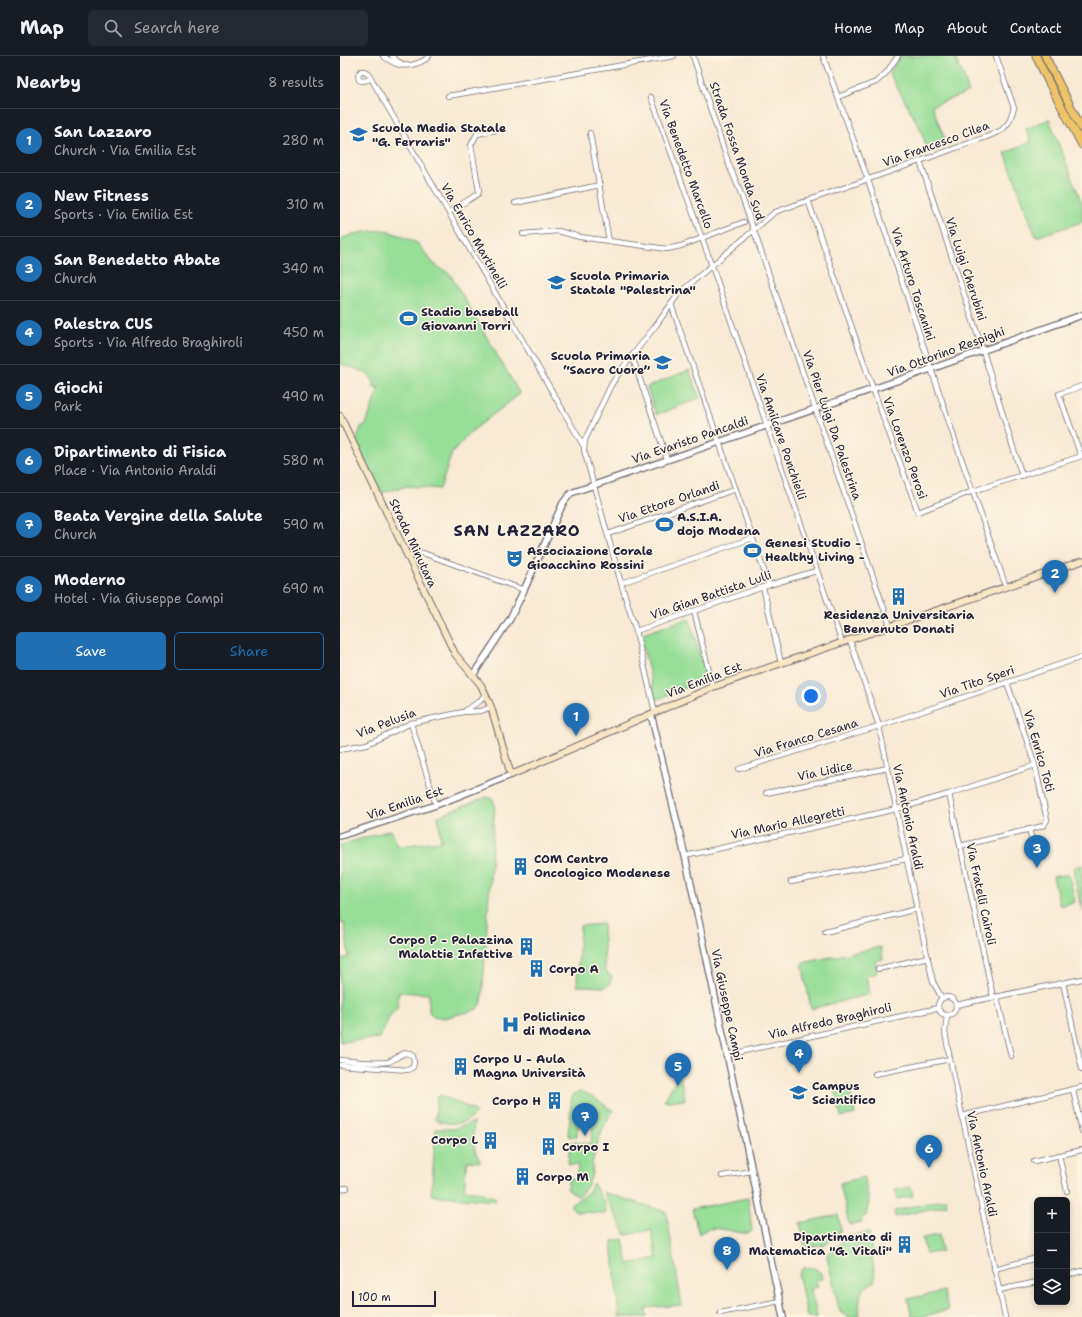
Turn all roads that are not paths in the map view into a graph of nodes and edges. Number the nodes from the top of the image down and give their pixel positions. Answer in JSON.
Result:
{"nodes":[{"id":1,"x":383,"y":56,"type":"edge"},
{"id":2,"x":392,"y":56,"type":"edge"},
{"id":3,"x":429,"y":56,"type":"edge"},
{"id":4,"x":674,"y":56,"type":"edge"},
{"id":5,"x":693,"y":56,"type":"edge"},
{"id":6,"x":823,"y":56,"type":"edge"},
{"id":7,"x":898,"y":56,"type":"edge"},
{"id":8,"x":996,"y":56,"type":"edge"},
{"id":9,"x":1036,"y":56,"type":"edge"},
{"id":10,"x":1045,"y":56,"type":"edge"},
{"id":11,"x":415,"y":63,"type":"junction"},
{"id":12,"x":370,"y":78,"type":"dead end"},
{"id":13,"x":448,"y":96,"type":"dead end"},
{"id":14,"x":651,"y":97,"type":"dead end"},
{"id":15,"x":838,"y":97,"type":"junction"},
{"id":16,"x":1082,"y":129,"type":"edge"},
{"id":17,"x":496,"y":130,"type":"dead end"},
{"id":18,"x":590,"y":133,"type":"dead end"},
{"id":19,"x":1082,"y":145,"type":"edge"},
{"id":20,"x":920,"y":161,"type":"junction"},
{"id":21,"x":868,"y":180,"type":"junction"},
{"id":22,"x":600,"y":185,"type":"junction"},
{"id":23,"x":808,"y":200,"type":"junction"},
{"id":24,"x":515,"y":203,"type":"dead end"},
{"id":25,"x":449,"y":212,"type":"junction"},
{"id":26,"x":744,"y":222,"type":"dead end"},
{"id":27,"x":754,"y":231,"type":"junction"},
{"id":28,"x":524,"y":234,"type":"dead end"},
{"id":29,"x":702,"y":239,"type":"junction"},
{"id":30,"x":609,"y":241,"type":"junction"},
{"id":31,"x":712,"y":266,"type":"junction"},
{"id":32,"x":671,"y":304,"type":"junction"},
{"id":33,"x":1082,"y":315,"type":"edge"},
{"id":34,"x":982,"y":350,"type":"junction"},
{"id":35,"x":632,"y":356,"type":"junction"},
{"id":36,"x":931,"y":369,"type":"junction"},
{"id":37,"x":1082,"y":386,"type":"edge"},
{"id":38,"x":873,"y":389,"type":"junction"},
{"id":39,"x":816,"y":409,"type":"junction"},
{"id":40,"x":340,"y":416,"type":"edge"},
{"id":41,"x":767,"y":426,"type":"junction"},
{"id":42,"x":720,"y":442,"type":"junction"},
{"id":43,"x":584,"y":445,"type":"junction"},
{"id":44,"x":1081,"y":456,"type":"edge"},
{"id":45,"x":667,"y":459,"type":"junction"},
{"id":46,"x":1022,"y":476,"type":"junction"},
{"id":47,"x":594,"y":484,"type":"junction"},
{"id":48,"x":736,"y":490,"type":"junction"},
{"id":49,"x":973,"y":492,"type":"junction"},
{"id":50,"x":608,"y":534,"type":"junction"},
{"id":51,"x":753,"y":538,"type":"junction"},
{"id":52,"x":408,"y":557,"type":"junction"},
{"id":53,"x":1082,"y":561,"type":"edge"},
{"id":54,"x":816,"y":571,"type":"junction"},
{"id":55,"x":621,"y":583,"type":"junction"},
{"id":56,"x":769,"y":585,"type":"junction"},
{"id":57,"x":1006,"y":586,"type":"junction"},
{"id":58,"x":763,"y":587,"type":"junction"},
{"id":59,"x":524,"y":590,"type":"junction"},
{"id":60,"x":694,"y":611,"type":"junction"},
{"id":61,"x":890,"y":626,"type":"junction"},
{"id":62,"x":636,"y":632,"type":"junction"},
{"id":63,"x":850,"y":640,"type":"junction"},
{"id":64,"x":842,"y":643,"type":"junction"},
{"id":65,"x":1082,"y":656,"type":"edge"},
{"id":66,"x":781,"y":663,"type":"junction"},
{"id":67,"x":473,"y":675,"type":"junction"},
{"id":68,"x":1007,"y":682,"type":"junction"},
{"id":69,"x":713,"y":687,"type":"junction"},
{"id":70,"x":485,"y":694,"type":"junction"},
{"id":71,"x":491,"y":707,"type":"junction"},
{"id":72,"x":463,"y":712,"type":"junction"},
{"id":73,"x":653,"y":713,"type":"junction"},
{"id":74,"x":411,"y":723,"type":"junction"},
{"id":75,"x":878,"y":726,"type":"junction"},
{"id":76,"x":340,"y":749,"type":"edge"},
{"id":77,"x":1035,"y":765,"type":"junction"},
{"id":78,"x":739,"y":768,"type":"dead end"},
{"id":79,"x":888,"y":768,"type":"junction"},
{"id":80,"x":511,"y":775,"type":"junction"},
{"id":81,"x":766,"y":793,"type":"dead end"},
{"id":82,"x":949,"y":794,"type":"junction"},
{"id":83,"x":436,"y":805,"type":"junction"},
{"id":84,"x":897,"y":809,"type":"junction"},
{"id":85,"x":1029,"y":829,"type":"junction"},
{"id":86,"x":340,"y":836,"type":"edge"},
{"id":87,"x":960,"y":846,"type":"junction"},
{"id":88,"x":1034,"y":851,"type":"dead end"},
{"id":89,"x":684,"y":856,"type":"junction"},
{"id":90,"x":906,"y":859,"type":"junction"},
{"id":91,"x":791,"y":882,"type":"dead end"},
{"id":92,"x":917,"y":909,"type":"junction"},
{"id":93,"x":825,"y":932,"type":"dead end"},
{"id":94,"x":928,"y":957,"type":"junction"},
{"id":95,"x":878,"y":969,"type":"dead end"},
{"id":96,"x":1082,"y":979,"type":"edge"},
{"id":97,"x":1063,"y":983,"type":"junction"},
{"id":98,"x":995,"y":997,"type":"junction"},
{"id":99,"x":942,"y":998,"type":"junction"},
{"id":100,"x":956,"y":1005,"type":"junction"},
{"id":101,"x":938,"y":1008,"type":"junction"},
{"id":102,"x":947,"y":1015,"type":"junction"},
{"id":103,"x":726,"y":1055,"type":"junction"},
{"id":104,"x":1011,"y":1056,"type":"dead end"},
{"id":105,"x":950,"y":1059,"type":"junction"},
{"id":106,"x":340,"y":1060,"type":"edge"},
{"id":107,"x":340,"y":1065,"type":"edge"},
{"id":108,"x":1082,"y":1069,"type":"edge"},
{"id":109,"x":875,"y":1074,"type":"dead end"},
{"id":110,"x":1082,"y":1088,"type":"edge"},
{"id":111,"x":1073,"y":1090,"type":"junction"},
{"id":112,"x":962,"y":1116,"type":"junction"},
{"id":113,"x":1082,"y":1131,"type":"edge"},
{"id":114,"x":1082,"y":1150,"type":"edge"},
{"id":115,"x":1059,"y":1155,"type":"junction"},
{"id":116,"x":1034,"y":1161,"type":"dead end"},
{"id":117,"x":752,"y":1171,"type":"junction"},
{"id":118,"x":722,"y":1176,"type":"dead end"},
{"id":119,"x":347,"y":1188,"type":"dead end"},
{"id":120,"x":340,"y":1189,"type":"edge"},
{"id":121,"x":1067,"y":1191,"type":"dead end"},
{"id":122,"x":1034,"y":1259,"type":"edge"},
{"id":123,"x":994,"y":1269,"type":"junction"},
{"id":124,"x":1082,"y":1271,"type":"edge"},
{"id":125,"x":1070,"y":1274,"type":"edge"},
{"id":126,"x":1034,"y":1283,"type":"edge"},
{"id":127,"x":999,"y":1290,"type":"junction"},
{"id":128,"x":780,"y":1301,"type":"junction"},
{"id":129,"x":720,"y":1313,"type":"dead end"},
{"id":130,"x":783,"y":1317,"type":"edge"},
{"id":131,"x":1005,"y":1317,"type":"edge"}],
"edges":[{"from":1,"to":11,"type":"street"},
{"from":2,"to":11,"type":"street"},
{"from":3,"to":11,"type":"street"},
{"from":4,"to":13,"type":"street"},
{"from":5,"to":27,"type":"street","name":"Strada Fossa Monda Sud"},
{"from":6,"to":15,"type":"street","name":"Via Arturo Toscanini"},
{"from":7,"to":15,"type":"street"},
{"from":8,"to":20,"type":"street","name":"Via Francesco Cilea"},
{"from":9,"to":19,"type":"highway"},
{"from":10,"to":16,"type":"highway"},
{"from":12,"to":25,"type":"street","name":"Via Enrico Martinelli"},
{"from":14,"to":29,"type":"street","name":"Via Benedetto Marcello"},
{"from":15,"to":21,"type":"street","name":"Via Arturo Toscanini"},
{"from":17,"to":25,"type":"street"},
{"from":18,"to":22,"type":"street"},
{"from":20,"to":21,"type":"street","name":"Via Francesco Cilea"},
{"from":20,"to":34,"type":"street","name":"Via Luigi Cherubini"},
{"from":21,"to":23,"type":"street","name":"Via Francesco Cilea"},
{"from":21,"to":36,"type":"street","name":"Via Arturo Toscanini"},
{"from":22,"to":24,"type":"street"},
{"from":22,"to":30,"type":"street"},
{"from":23,"to":27,"type":"street","name":"Via Francesco Cilea"},
{"from":23,"to":38,"type":"street","name":"Via Lorenzo Perosi"},
{"from":25,"to":43,"type":"street","name":"Via Enrico Martinelli"},
{"from":26,"to":29,"type":"street","name":"Via Benedetto Marcello"},
{"from":27,"to":31,"type":"street","name":"Via Francesco Cilea"},
{"from":27,"to":39,"type":"street","name":"Via Pier Luigi Da Palestrina"},
{"from":28,"to":30,"type":"street","name":"Via Benedetto Marcello"},
{"from":29,"to":30,"type":"street","name":"Via Benedetto Marcello"},
{"from":29,"to":31,"type":"street","name":"Via Amilcare Ponchielli"},
{"from":31,"to":32,"type":"street","name":"Via Francesco Cilea"},
{"from":31,"to":41,"type":"street","name":"Via Amilcare Ponchielli"},
{"from":32,"to":35,"type":"street","name":"Via Francesco Cilea"},
{"from":32,"to":42,"type":"street"},
{"from":33,"to":34,"type":"street","name":"Via Ottorino Respighi"},
{"from":34,"to":36,"type":"street","name":"Via Ottorino Respighi"},
{"from":34,"to":46,"type":"street","name":"Via Luigi Cherubini"},
{"from":35,"to":43,"type":"street","name":"Via Francesco Cilea"},
{"from":35,"to":45,"type":"street"},
{"from":36,"to":38,"type":"street","name":"Via Ottorino Respighi"},
{"from":36,"to":49,"type":"street","name":"Via Arturo Toscanini"},
{"from":37,"to":44,"type":"street"},
{"from":38,"to":39,"type":"street","name":"Via Ottorino Respighi"},
{"from":38,"to":49,"type":"street","name":"Via Lorenzo Perosi"},
{"from":39,"to":41,"type":"street","name":"Via Evaristo Pancaldi"},
{"from":39,"to":61,"type":"street","name":"Via Pier Luigi Da Palestrina"},
{"from":40,"to":52,"type":"main road","name":"Strada Minutara"},
{"from":41,"to":42,"type":"street","name":"Via Evaristo Pancaldi"},
{"from":41,"to":54,"type":"street","name":"Via Amilcare Ponchielli"},
{"from":42,"to":45,"type":"street","name":"Via Evaristo Pancaldi"},
{"from":42,"to":48,"type":"street"},
{"from":43,"to":47,"type":"street","name":"Via Enrico Martinelli"},
{"from":44,"to":46,"type":"street"},
{"from":45,"to":47,"type":"street","name":"Via Evaristo Pancaldi"},
{"from":46,"to":49,"type":"street"},
{"from":47,"to":50,"type":"street","name":"Via Enrico Martinelli"},
{"from":47,"to":59,"type":"street","name":"Via Evaristo Pancaldi"},
{"from":48,"to":50,"type":"street","name":"Via Ettore Orlandi"},
{"from":48,"to":51,"type":"street"},
{"from":49,"to":57,"type":"street","name":"Via Arturo Toscanini"},
{"from":50,"to":55,"type":"street","name":"Via Enrico Martinelli"},
{"from":51,"to":55,"type":"street"},
{"from":51,"to":56,"type":"street"},
{"from":52,"to":59,"type":"street"},
{"from":52,"to":67,"type":"main road","name":"Strada Minutara"},
{"from":53,"to":57,"type":"main road","name":"Via Emilia Est"},
{"from":54,"to":56,"type":"street","name":"Via Gian Battista Lulli"},
{"from":54,"to":64,"type":"street","name":"Via Amilcare Ponchielli"},
{"from":55,"to":62,"type":"street","name":"Via Enrico Martinelli"},
{"from":56,"to":58,"type":"street","name":"Via Gian Battista Lulli"},
{"from":57,"to":61,"type":"main road","name":"Via Emilia Est"},
{"from":58,"to":60,"type":"street","name":"Via Gian Battista Lulli"},
{"from":58,"to":66,"type":"street"},
{"from":59,"to":67,"type":"street"},
{"from":60,"to":62,"type":"street","name":"Via Gian Battista Lulli"},
{"from":60,"to":69,"type":"street"},
{"from":61,"to":63,"type":"main road","name":"Via Emilia Est"},
{"from":62,"to":73,"type":"street","name":"Via Enrico Martinelli"},
{"from":63,"to":64,"type":"main road","name":"Via Emilia Est"},
{"from":63,"to":75,"type":"street","name":"Via Antonio Araldi"},
{"from":64,"to":66,"type":"main road","name":"Via Emilia Est"},
{"from":65,"to":68,"type":"street","name":"Via Tito Speri"},
{"from":66,"to":69,"type":"main road","name":"Via Emilia Est"},
{"from":67,"to":70,"type":"main road","name":"Strada Minutara"},
{"from":68,"to":75,"type":"street","name":"Via Tito Speri"},
{"from":68,"to":77,"type":"street","name":"Via Enrico Toti"},
{"from":69,"to":73,"type":"main road","name":"Via Emilia Est"},
{"from":70,"to":71,"type":"main road","name":"Strada Minutara"},
{"from":70,"to":72,"type":"street","name":"Via Pelusia"},
{"from":71,"to":72,"type":"street","name":"Via Pelusia"},
{"from":71,"to":80,"type":"main road","name":"Strada Minutara"},
{"from":72,"to":74,"type":"street","name":"Via Pelusia"},
{"from":73,"to":80,"type":"main road","name":"Via Emilia Est"},
{"from":73,"to":89,"type":"street","name":"Via Giuseppe Campi"},
{"from":74,"to":76,"type":"street","name":"Via Pelusia"},
{"from":74,"to":83,"type":"street"},
{"from":75,"to":78,"type":"street","name":"Via Franco Cesana"},
{"from":75,"to":79,"type":"street","name":"Via Antonio Araldi"},
{"from":77,"to":82,"type":"street","name":"Via Mario Allegretti"},
{"from":77,"to":85,"type":"street","name":"Via Enrico Toti"},
{"from":79,"to":81,"type":"street","name":"Via Lidice"},
{"from":79,"to":84,"type":"street","name":"Via Antonio Araldi"},
{"from":80,"to":83,"type":"street","name":"Via Emilia Est"},
{"from":82,"to":84,"type":"street","name":"Via Mario Allegretti"},
{"from":82,"to":87,"type":"street","name":"Via Fratelli Cairoli"},
{"from":83,"to":86,"type":"street","name":"Via Emilia Est"},
{"from":84,"to":89,"type":"street","name":"Via Mario Allegretti"},
{"from":84,"to":90,"type":"street","name":"Via Antonio Araldi"},
{"from":85,"to":87,"type":"street"},
{"from":85,"to":88,"type":"street"},
{"from":87,"to":98,"type":"street","name":"Via Fratelli Cairoli"},
{"from":89,"to":103,"type":"street","name":"Via Giuseppe Campi"},
{"from":90,"to":91,"type":"street"},
{"from":90,"to":92,"type":"street","name":"Via Antonio Araldi"},
{"from":92,"to":93,"type":"street"},
{"from":92,"to":94,"type":"street","name":"Via Antonio Araldi"},
{"from":94,"to":95,"type":"street"},
{"from":94,"to":99,"type":"street","name":"Via Antonio Araldi"},
{"from":96,"to":97,"type":"street"},
{"from":97,"to":98,"type":"street"},
{"from":97,"to":108,"type":"street"},
{"from":98,"to":100,"type":"street"},
{"from":98,"to":104,"type":"street","name":"Via Fratelli Cairoli"},
{"from":99,"to":100,"type":"street"},
{"from":99,"to":101,"type":"street"},
{"from":100,"to":102,"type":"street"},
{"from":101,"to":102,"type":"street"},
{"from":101,"to":103,"type":"street","name":"Via Alfredo Braghiroli"},
{"from":102,"to":105,"type":"street","name":"Via Antonio Araldi"},
{"from":103,"to":117,"type":"street","name":"Via Giuseppe Campi"},
{"from":105,"to":109,"type":"street"},
{"from":105,"to":112,"type":"street","name":"Via Antonio Araldi"},
{"from":106,"to":107,"type":"street"},
{"from":110,"to":111,"type":"street"},
{"from":111,"to":112,"type":"street"},
{"from":111,"to":113,"type":"street"},
{"from":112,"to":123,"type":"street","name":"Via Antonio Araldi"},
{"from":114,"to":115,"type":"street"},
{"from":115,"to":116,"type":"street"},
{"from":115,"to":121,"type":"street"},
{"from":117,"to":118,"type":"street"},
{"from":117,"to":128,"type":"street","name":"Via Giuseppe Campi"},
{"from":119,"to":120,"type":"street"},
{"from":122,"to":123,"type":"street"},
{"from":123,"to":127,"type":"street","name":"Via Antonio Araldi"},
{"from":124,"to":125,"type":"street"},
{"from":126,"to":127,"type":"street"},
{"from":127,"to":131,"type":"street","name":"Via Antonio Araldi"},
{"from":128,"to":129,"type":"street"},
{"from":128,"to":130,"type":"street","name":"Via Giuseppe Campi"}]}
